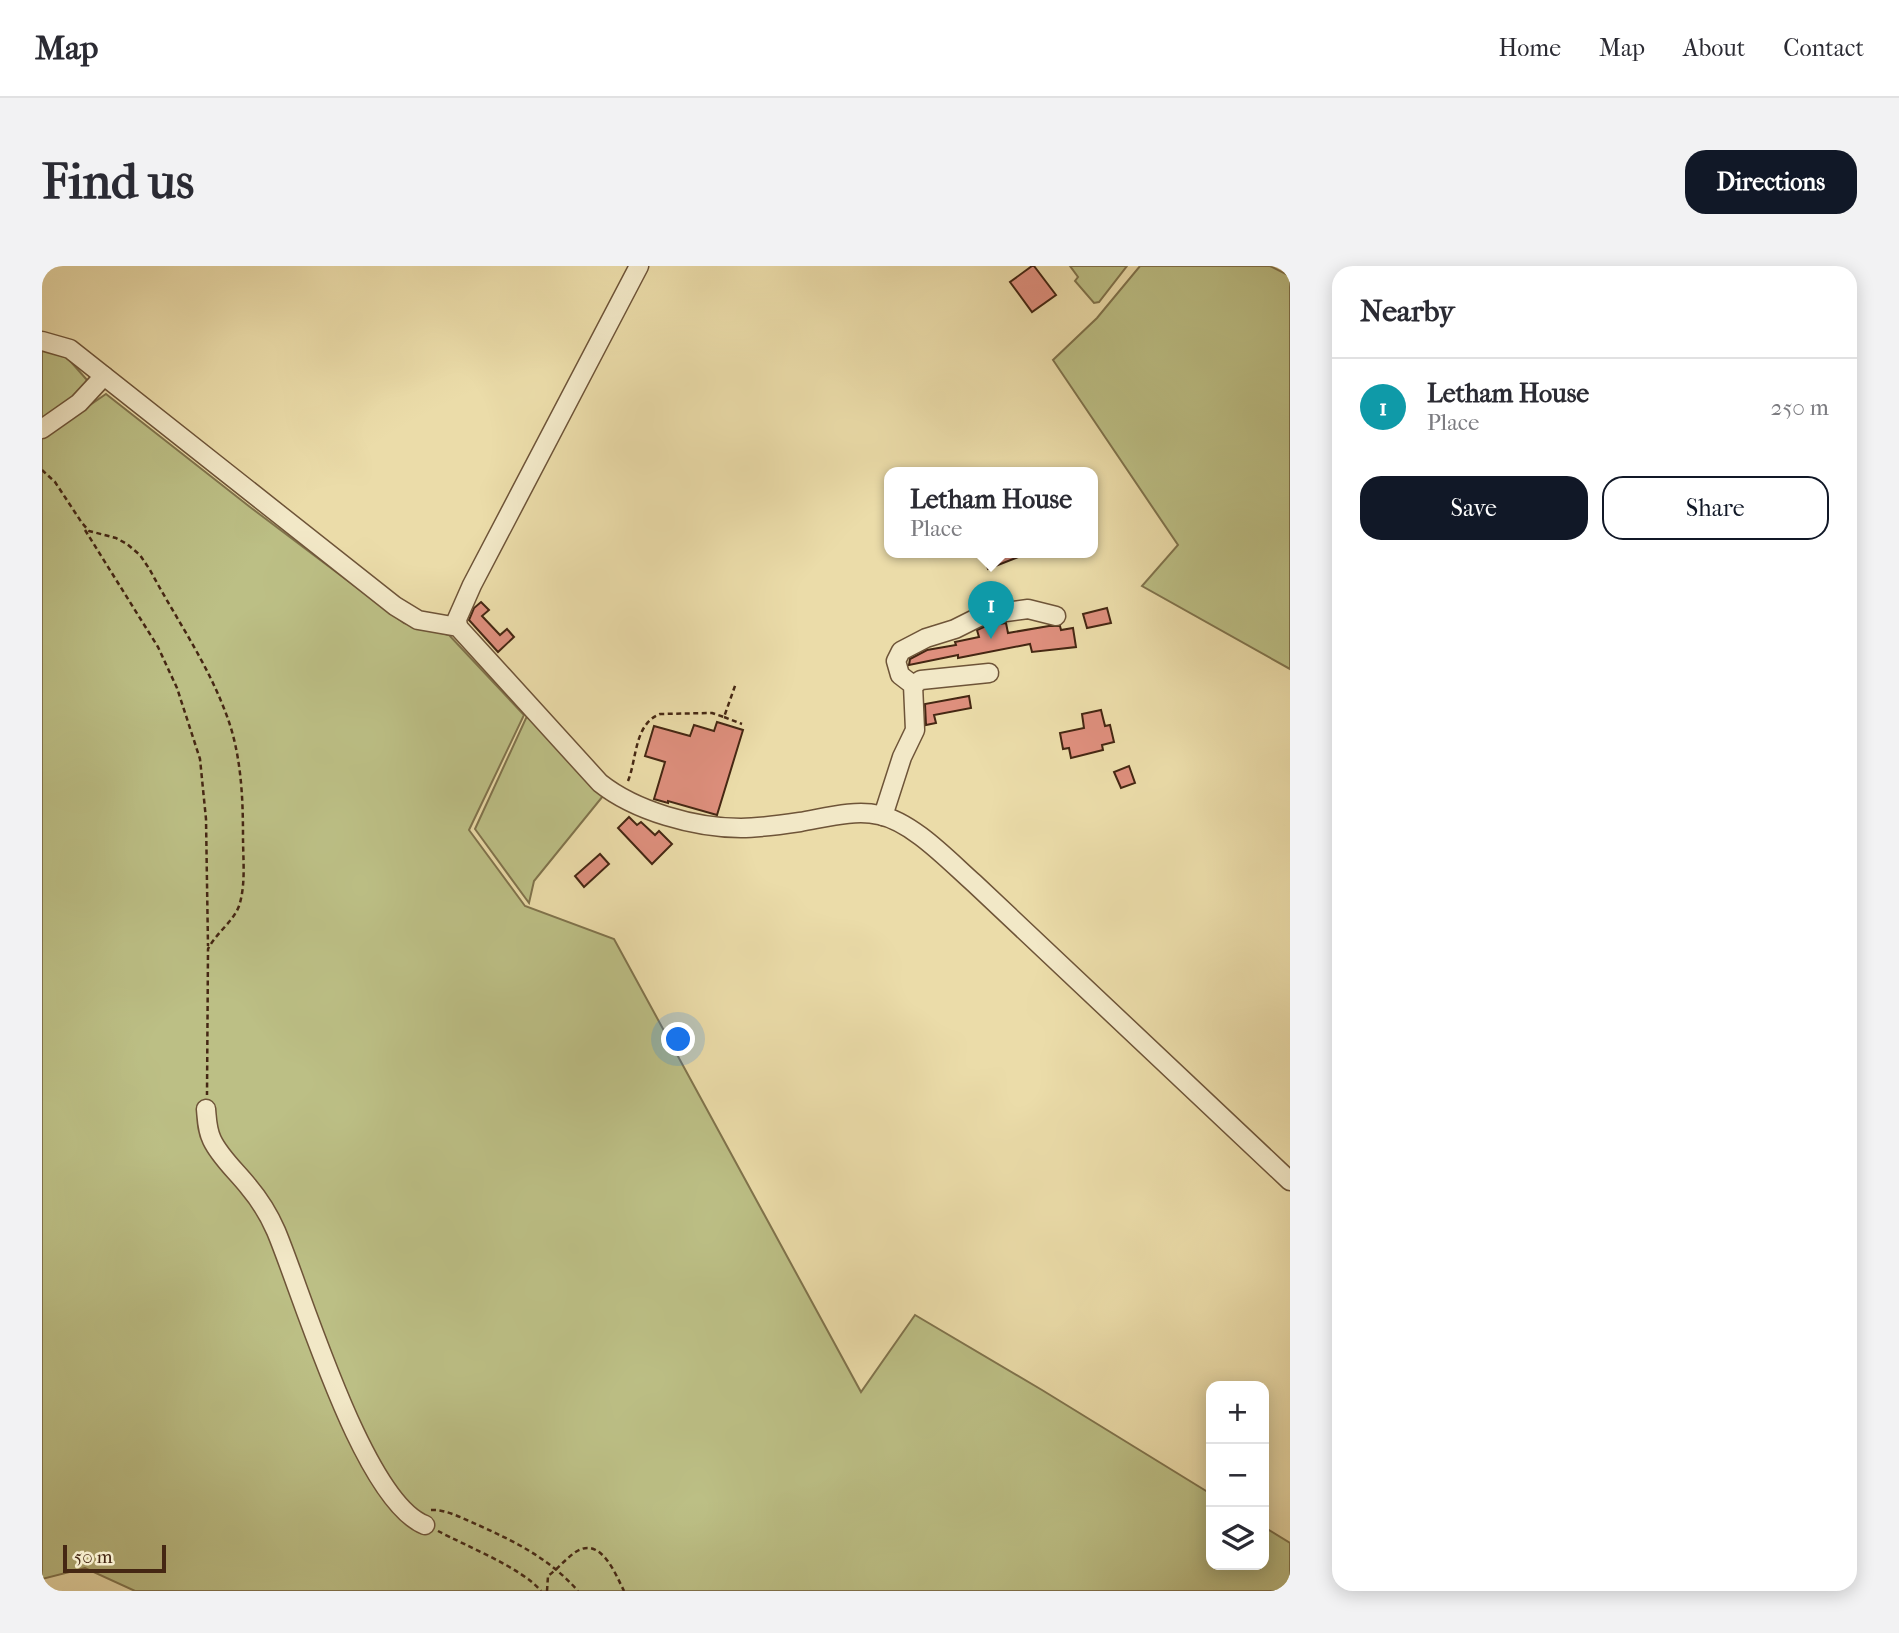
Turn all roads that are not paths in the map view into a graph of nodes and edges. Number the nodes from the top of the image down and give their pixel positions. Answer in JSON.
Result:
{"nodes":[{"id":1,"x":639,"y":266,"type":"edge"},
{"id":2,"x":42,"y":341,"type":"edge"},
{"id":3,"x":104,"y":376,"type":"junction"},
{"id":4,"x":42,"y":429,"type":"edge"},
{"id":5,"x":1055,"y":616,"type":"dead end"},
{"id":6,"x":458,"y":626,"type":"junction"},
{"id":7,"x":989,"y":673,"type":"dead end"},
{"id":8,"x":913,"y":685,"type":"junction"},
{"id":9,"x":883,"y":816,"type":"junction"},
{"id":10,"x":206,"y":1109,"type":"road end"},
{"id":11,"x":1290,"y":1181,"type":"edge"},
{"id":12,"x":420,"y":1523,"type":"road end"}],
"edges":[{"from":1,"to":6,"type":"street"},
{"from":2,"to":3,"type":"street"},
{"from":3,"to":4,"type":"street"},
{"from":3,"to":6,"type":"street"},
{"from":5,"to":8,"type":"street"},
{"from":6,"to":9,"type":"street"},
{"from":7,"to":8,"type":"street"},
{"from":8,"to":9,"type":"street"},
{"from":9,"to":11,"type":"street"},
{"from":10,"to":12,"type":"street"}]}
